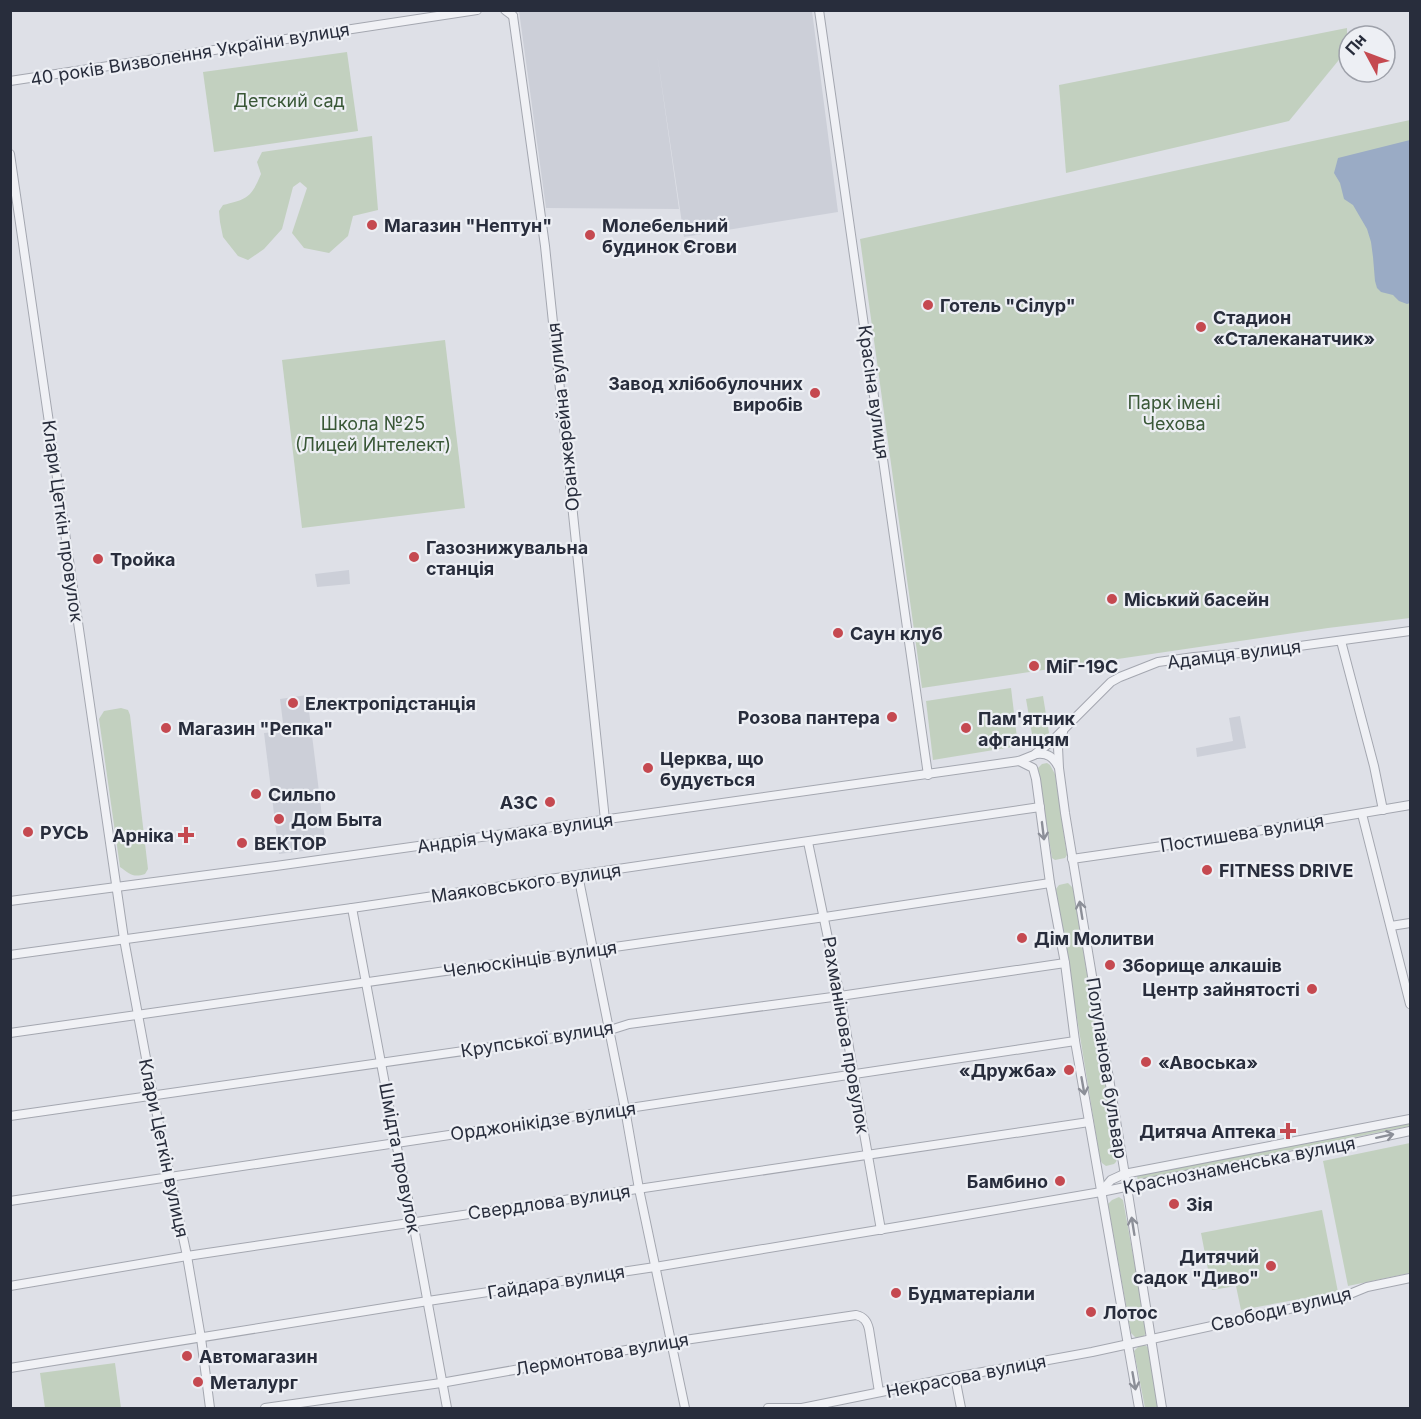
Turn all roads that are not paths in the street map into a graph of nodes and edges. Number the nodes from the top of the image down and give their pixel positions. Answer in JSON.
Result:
{"nodes":[{"id":1,"x":477,"y":10,"type":"edge"},
{"id":2,"x":504,"y":10,"type":"edge"},
{"id":3,"x":819,"y":10,"type":"edge"},
{"id":4,"x":517,"y":13,"type":"edge"},
{"id":5,"x":10,"y":81,"type":"edge"},
{"id":6,"x":10,"y":154,"type":"edge"},
{"id":7,"x":1410,"y":631,"type":"edge"},
{"id":8,"x":1341,"y":641,"type":"junction"},
{"id":9,"x":1065,"y":728,"type":"junction"},
{"id":10,"x":1034,"y":755,"type":"junction"},
{"id":11,"x":1019,"y":761,"type":"junction"},
{"id":12,"x":1059,"y":768,"type":"junction"},
{"id":13,"x":928,"y":775,"type":"junction"},
{"id":14,"x":1410,"y":806,"type":"edge"},
{"id":15,"x":1040,"y":807,"type":"junction"},
{"id":16,"x":1383,"y":810,"type":"junction"},
{"id":17,"x":1362,"y":814,"type":"junction"},
{"id":18,"x":604,"y":820,"type":"junction"},
{"id":19,"x":808,"y":842,"type":"junction"},
{"id":20,"x":1072,"y":859,"type":"junction"},
{"id":21,"x":578,"y":875,"type":"junction"},
{"id":22,"x":1050,"y":883,"type":"junction"},
{"id":23,"x":116,"y":887,"type":"junction"},
{"id":24,"x":10,"y":901,"type":"edge"},
{"id":25,"x":352,"y":908,"type":"junction"},
{"id":26,"x":825,"y":917,"type":"junction"},
{"id":27,"x":1410,"y":923,"type":"edge"},
{"id":28,"x":1391,"y":927,"type":"junction"},
{"id":29,"x":124,"y":939,"type":"junction"},
{"id":30,"x":594,"y":950,"type":"junction"},
{"id":31,"x":10,"y":955,"type":"edge"},
{"id":32,"x":1065,"y":963,"type":"junction"},
{"id":33,"x":366,"y":982,"type":"junction"},
{"id":34,"x":840,"y":996,"type":"junction"},
{"id":35,"x":1410,"y":1004,"type":"edge"},
{"id":36,"x":138,"y":1015,"type":"junction"},
{"id":37,"x":610,"y":1029,"type":"junction"},
{"id":38,"x":10,"y":1032,"type":"edge"},
{"id":39,"x":1075,"y":1041,"type":"junction"},
{"id":40,"x":381,"y":1063,"type":"junction"},
{"id":41,"x":854,"y":1075,"type":"junction"},
{"id":42,"x":153,"y":1096,"type":"junction"},
{"id":43,"x":625,"y":1109,"type":"junction"},
{"id":44,"x":10,"y":1116,"type":"edge"},
{"id":45,"x":1410,"y":1119,"type":"edge"},
{"id":46,"x":1089,"y":1122,"type":"junction"},
{"id":47,"x":1410,"y":1131,"type":"edge"},
{"id":48,"x":396,"y":1143,"type":"junction"},
{"id":49,"x":867,"y":1155,"type":"junction"},
{"id":50,"x":1125,"y":1173,"type":"junction"},
{"id":51,"x":171,"y":1177,"type":"junction"},
{"id":52,"x":1127,"y":1187,"type":"junction"},
{"id":53,"x":639,"y":1189,"type":"junction"},
{"id":54,"x":1101,"y":1192,"type":"junction"},
{"id":55,"x":10,"y":1201,"type":"edge"},
{"id":56,"x":413,"y":1222,"type":"junction"},
{"id":57,"x":881,"y":1230,"type":"junction"},
{"id":58,"x":187,"y":1256,"type":"junction"},
{"id":59,"x":655,"y":1268,"type":"junction"},
{"id":60,"x":1410,"y":1278,"type":"edge"},
{"id":61,"x":10,"y":1286,"type":"edge"},
{"id":62,"x":428,"y":1301,"type":"junction"},
{"id":63,"x":201,"y":1338,"type":"junction"},
{"id":64,"x":1151,"y":1338,"type":"junction"},
{"id":65,"x":671,"y":1342,"type":"junction"},
{"id":66,"x":1128,"y":1344,"type":"junction"},
{"id":67,"x":10,"y":1368,"type":"edge"},
{"id":68,"x":955,"y":1377,"type":"junction"},
{"id":69,"x":441,"y":1383,"type":"junction"},
{"id":70,"x":879,"y":1392,"type":"junction"},
{"id":71,"x":210,"y":1408,"type":"edge"},
{"id":72,"x":264,"y":1408,"type":"edge"},
{"id":73,"x":447,"y":1408,"type":"edge"},
{"id":74,"x":684,"y":1408,"type":"edge"},
{"id":75,"x":768,"y":1408,"type":"edge"},
{"id":76,"x":802,"y":1408,"type":"edge"},
{"id":77,"x":961,"y":1408,"type":"edge"},
{"id":78,"x":1139,"y":1408,"type":"edge"},
{"id":79,"x":1162,"y":1408,"type":"edge"}],
"edges":[{"from":1,"to":5,"type":"street","name":"40 років Визволення України вулиця"},
{"from":2,"to":4,"type":"street"},
{"from":3,"to":13,"type":"street","name":"Красіна вулиця"},
{"from":4,"to":18,"type":"street","name":"Оранжерейна вулиця"},
{"from":6,"to":23,"type":"street","name":"Клари Цеткін провулок"},
{"from":7,"to":8,"type":"street","name":"Адамця вулиця"},
{"from":8,"to":9,"type":"street","name":"Адамця вулиця"},
{"from":8,"to":16,"type":"street"},
{"from":9,"to":10,"type":"street","name":"Адамця вулиця"},
{"from":9,"to":12,"type":"street","name":"Полупанова бульвар"},
{"from":10,"to":11,"type":"street","name":"Адамця вулиця"},
{"from":10,"to":12,"type":"street"},
{"from":11,"to":13,"type":"street","name":"Андрія Чумака вулиця"},
{"from":11,"to":15,"type":"street","name":"Полупанова бульвар"},
{"from":12,"to":20,"type":"street","name":"Полупанова бульвар"},
{"from":13,"to":18,"type":"street","name":"Андрія Чумака вулиця"},
{"from":14,"to":16,"type":"street","name":"Постишева вулиця"},
{"from":15,"to":19,"type":"street","name":"Маяковського вулиця"},
{"from":15,"to":22,"type":"street","name":"Полупанова бульвар","one_way":true},
{"from":16,"to":17,"type":"street","name":"Постишева вулиця"},
{"from":17,"to":20,"type":"street","name":"Постишева вулиця"},
{"from":17,"to":28,"type":"street"},
{"from":18,"to":23,"type":"street","name":"Андрія Чумака вулиця"},
{"from":19,"to":21,"type":"street","name":"Маяковського вулиця"},
{"from":19,"to":26,"type":"street","name":"Рахманінова провулок"},
{"from":50,"to":20,"type":"street","name":"Полупанова бульвар","one_way":true},
{"from":21,"to":25,"type":"street","name":"Маяковського вулиця"},
{"from":21,"to":30,"type":"street"},
{"from":22,"to":26,"type":"street","name":"Челюскінців вулиця"},
{"from":22,"to":32,"type":"street","name":"Полупанова бульвар"},
{"from":23,"to":24,"type":"street","name":"Андрія Чумака вулиця"},
{"from":23,"to":29,"type":"street","name":"Клари Цеткін вулиця"},
{"from":25,"to":29,"type":"street","name":"Маяковського вулиця"},
{"from":25,"to":33,"type":"street","name":"Шмідта провулок"},
{"from":26,"to":30,"type":"street","name":"Челюскінців вулиця"},
{"from":26,"to":34,"type":"street","name":"Рахманінова провулок"},
{"from":27,"to":28,"type":"street"},
{"from":28,"to":35,"type":"street"},
{"from":29,"to":31,"type":"street","name":"Маяковського вулиця"},
{"from":29,"to":36,"type":"street","name":"Клари Цеткін вулиця"},
{"from":30,"to":33,"type":"street","name":"Челюскінців вулиця"},
{"from":30,"to":37,"type":"street"},
{"from":32,"to":34,"type":"street","name":"Крупської вулиця"},
{"from":32,"to":39,"type":"street","name":"Полупанова бульвар"},
{"from":33,"to":36,"type":"street","name":"Челюскінців вулиця"},
{"from":33,"to":40,"type":"street","name":"Шмідта провулок"},
{"from":34,"to":37,"type":"street","name":"Крупської вулиця"},
{"from":34,"to":41,"type":"street","name":"Рахманінова провулок"},
{"from":36,"to":38,"type":"street","name":"Челюскінців вулиця"},
{"from":36,"to":42,"type":"street","name":"Клари Цеткін вулиця"},
{"from":37,"to":40,"type":"street","name":"Крупської вулиця"},
{"from":37,"to":43,"type":"street"},
{"from":39,"to":41,"type":"street","name":"Орджонікідзе вулиця"},
{"from":39,"to":46,"type":"street","name":"Полупанова бульвар","one_way":true},
{"from":40,"to":42,"type":"street","name":"Крупської вулиця"},
{"from":40,"to":48,"type":"street","name":"Шмідта провулок"},
{"from":41,"to":43,"type":"street","name":"Орджонікідзе вулиця"},
{"from":41,"to":49,"type":"street","name":"Рахманінова провулок"},
{"from":42,"to":44,"type":"street","name":"Крупської вулиця"},
{"from":42,"to":51,"type":"street","name":"Клари Цеткін вулиця"},
{"from":43,"to":48,"type":"street","name":"Орджонікідзе вулиця"},
{"from":43,"to":53,"type":"street"},
{"from":45,"to":50,"type":"street","name":"Краснознаменська вулиця"},
{"from":46,"to":49,"type":"street","name":"Свердлова вулиця"},
{"from":46,"to":54,"type":"street","name":"Полупанова бульвар"},
{"from":52,"to":47,"type":"street","name":"Краснознаменська вулиця","one_way":true},
{"from":48,"to":51,"type":"street","name":"Орджонікідзе вулиця"},
{"from":48,"to":56,"type":"street","name":"Шмідта провулок"},
{"from":49,"to":53,"type":"street","name":"Свердлова вулиця"},
{"from":49,"to":57,"type":"street","name":"Рахманінова провулок"},
{"from":50,"to":52,"type":"street","name":"Полупанова бульвар"},
{"from":50,"to":54,"type":"street","name":"Краснознаменська вулиця"},
{"from":51,"to":55,"type":"street","name":"Орджонікідзе вулиця"},
{"from":51,"to":58,"type":"street","name":"Клари Цеткін вулиця"},
{"from":52,"to":54,"type":"street","name":"Краснознаменська вулиця"},
{"from":64,"to":52,"type":"street","name":"Полупанова бульвар","one_way":true},
{"from":53,"to":56,"type":"street","name":"Свердлова вулиця"},
{"from":53,"to":59,"type":"street"},
{"from":54,"to":57,"type":"street","name":"Гайдара вулиця"},
{"from":54,"to":66,"type":"street","name":"Полупанова бульвар"},
{"from":56,"to":58,"type":"street","name":"Свердлова вулиця"},
{"from":56,"to":62,"type":"street","name":"Шмідта провулок"},
{"from":57,"to":59,"type":"street","name":"Гайдара вулиця"},
{"from":58,"to":61,"type":"street","name":"Свердлова вулиця"},
{"from":58,"to":63,"type":"street","name":"Клари Цеткін вулиця"},
{"from":59,"to":62,"type":"street","name":"Гайдара вулиця"},
{"from":59,"to":65,"type":"street"},
{"from":60,"to":64,"type":"street","name":"Свободи вулиця"},
{"from":62,"to":63,"type":"street","name":"Гайдара вулиця"},
{"from":62,"to":69,"type":"street","name":"Шмідта провулок"},
{"from":63,"to":67,"type":"street","name":"Гайдара вулиця"},
{"from":63,"to":71,"type":"street","name":"Клари Цеткін вулиця"},
{"from":64,"to":66,"type":"street","name":"Свободи вулиця"},
{"from":64,"to":79,"type":"street","name":"Полупанова бульвар"},
{"from":65,"to":69,"type":"street","name":"Лермонтова вулиця"},
{"from":65,"to":70,"type":"street","name":"Лермонтова вулиця"},
{"from":65,"to":74,"type":"street"},
{"from":66,"to":68,"type":"street","name":"Некрасова вулиця"},
{"from":66,"to":78,"type":"street","name":"Полупанова бульвар","one_way":true},
{"from":68,"to":70,"type":"street","name":"Некрасова вулиця"},
{"from":68,"to":77,"type":"street"},
{"from":69,"to":72,"type":"street","name":"Лермонтова вулиця"},
{"from":69,"to":73,"type":"street","name":"Шмідта провулок"},
{"from":70,"to":76,"type":"street","name":"Некрасова вулиця"},
{"from":75,"to":76,"type":"street","name":"Некрасова вулиця"}]}
